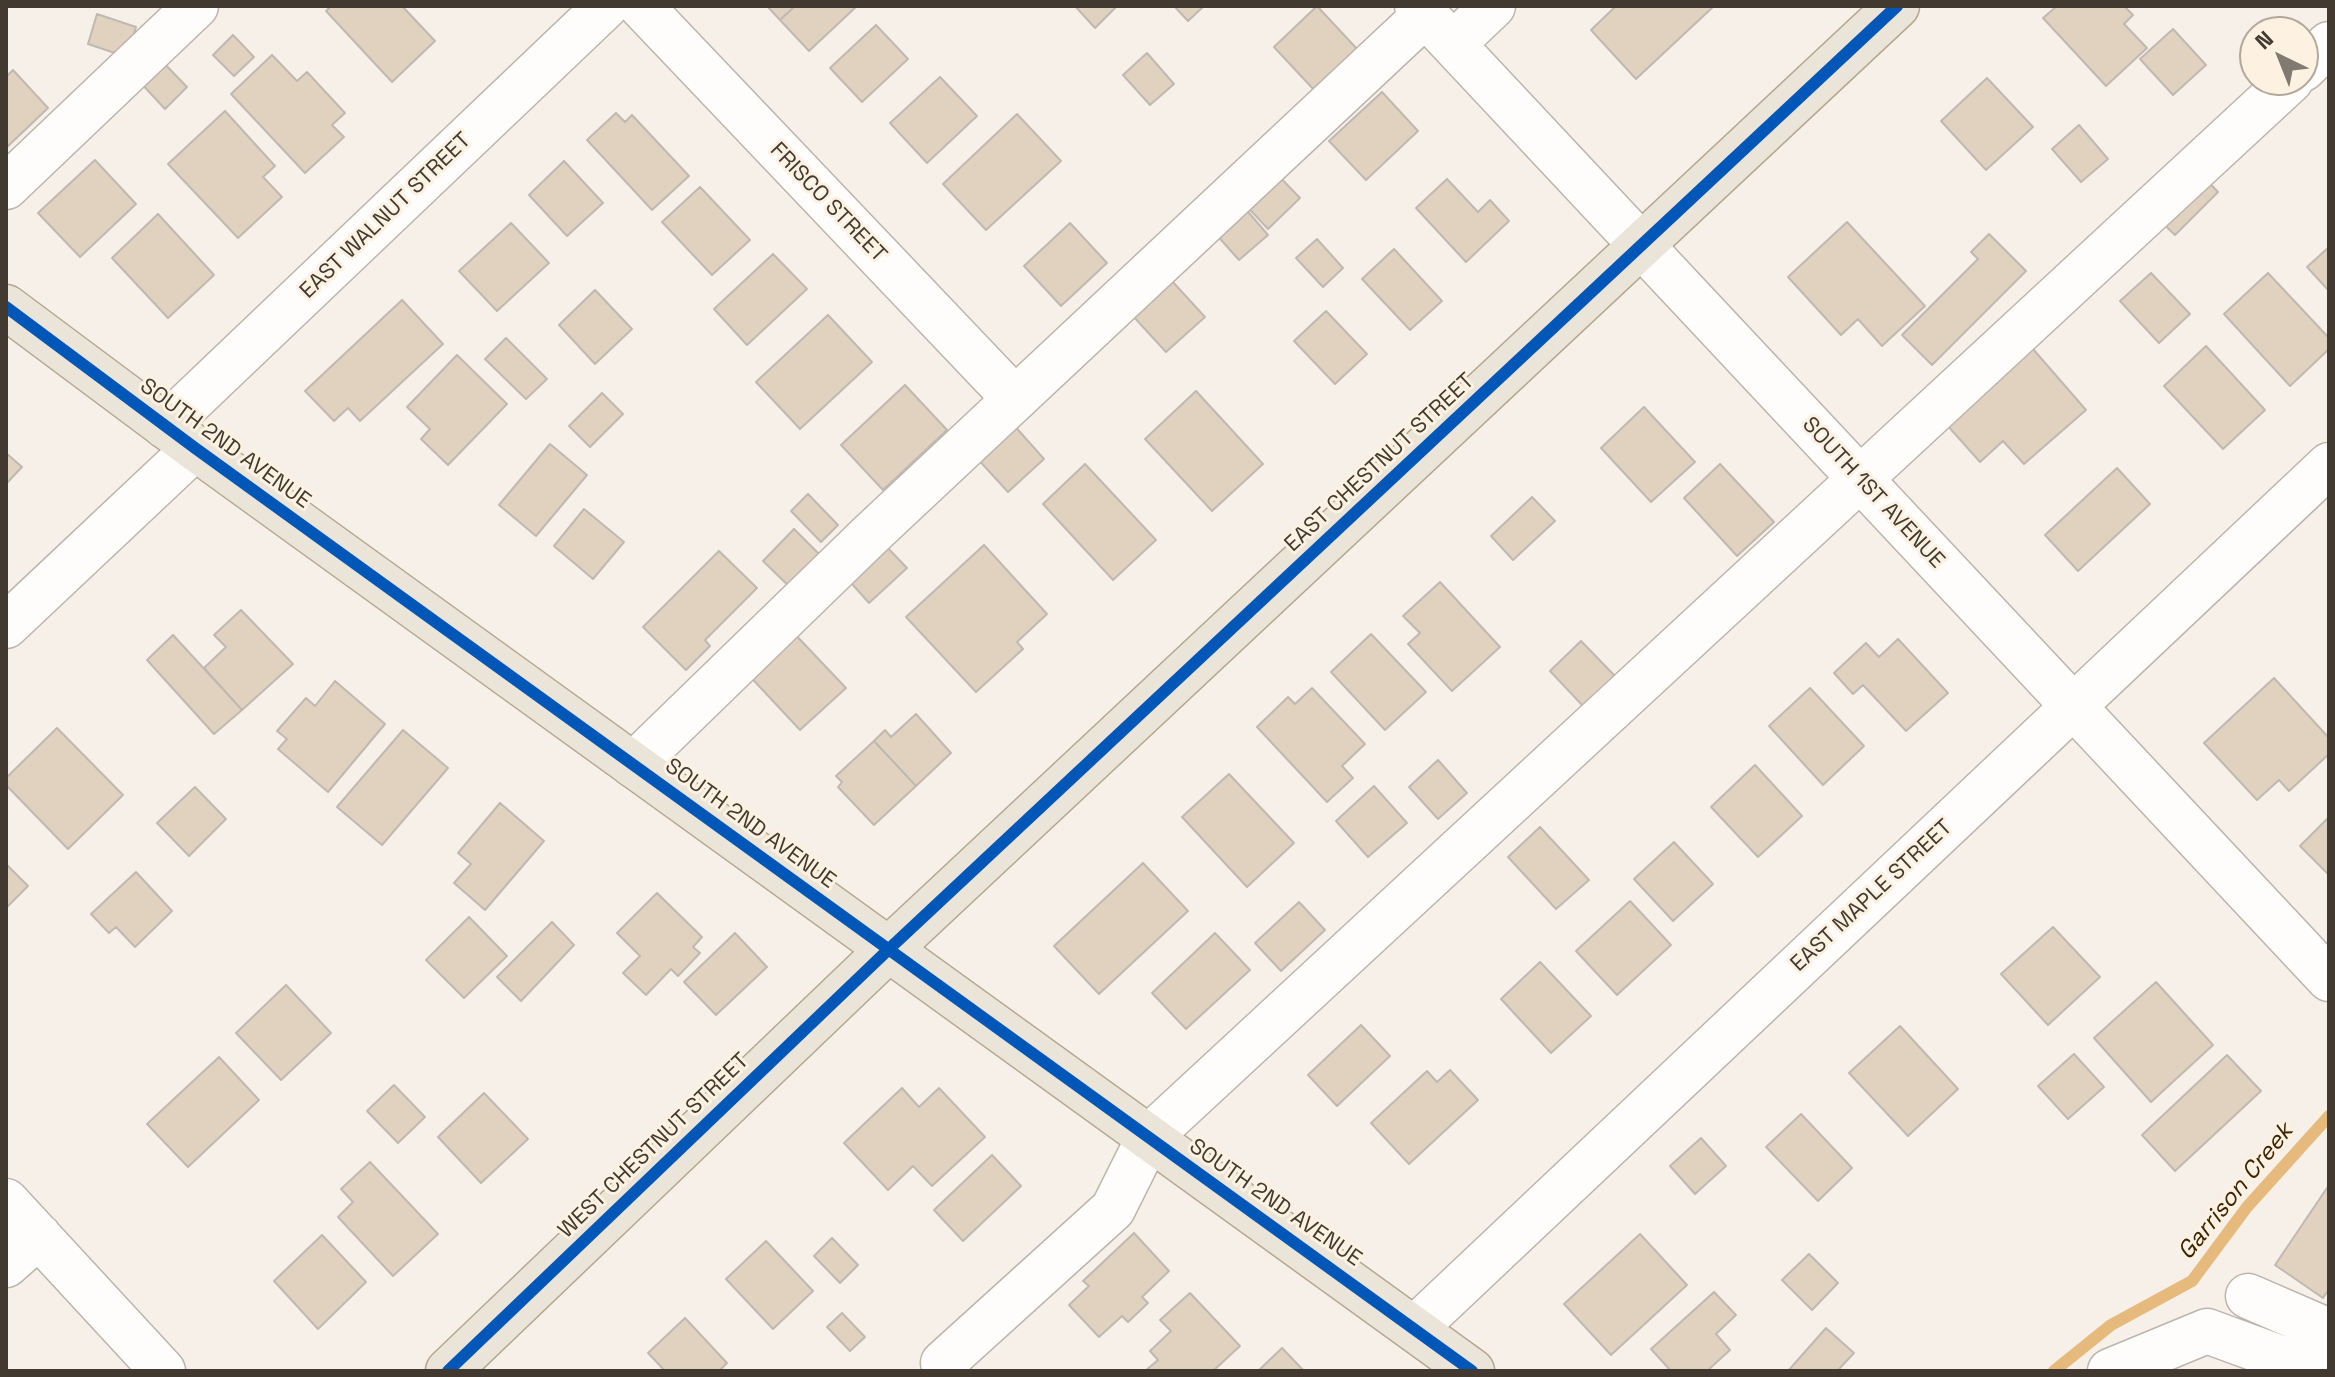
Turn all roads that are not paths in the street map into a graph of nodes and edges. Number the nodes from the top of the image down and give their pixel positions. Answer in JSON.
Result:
{"nodes":[{"id":1,"x":196,"y":6,"type":"edge"},
{"id":2,"x":606,"y":6,"type":"edge"},
{"id":3,"x":641,"y":6,"type":"edge"},
{"id":4,"x":1493,"y":6,"type":"edge"},
{"id":5,"x":1897,"y":6,"type":"edge"},
{"id":6,"x":1432,"y":22,"type":"edge"},
{"id":7,"x":2274,"y":96,"type":"edge"},
{"id":8,"x":6,"y":187,"type":"edge"},
{"id":9,"x":1642,"y":245,"type":"junction"},
{"id":10,"x":6,"y":307,"type":"edge"},
{"id":11,"x":1015,"y":399,"type":"junction"},
{"id":12,"x":180,"y":437,"type":"junction"},
{"id":13,"x":2329,"y":465,"type":"edge"},
{"id":14,"x":1862,"y":481,"type":"junction"},
{"id":15,"x":6,"y":626,"type":"edge"},
{"id":16,"x":2073,"y":706,"type":"junction"},
{"id":17,"x":633,"y":765,"type":"junction"},
{"id":18,"x":889,"y":949,"type":"junction"},
{"id":19,"x":2329,"y":979,"type":"edge"},
{"id":20,"x":1149,"y":1137,"type":"junction"},
{"id":21,"x":6,"y":1201,"type":"edge"},
{"id":22,"x":39,"y":1236,"type":"junction"},
{"id":23,"x":6,"y":1265,"type":"edge"},
{"id":24,"x":2248,"y":1296,"type":"dead end"},
{"id":25,"x":1416,"y":1327,"type":"junction"},
{"id":26,"x":2329,"y":1331,"type":"edge"},
{"id":27,"x":943,"y":1363,"type":"dead end"},
{"id":28,"x":163,"y":1371,"type":"edge"},
{"id":29,"x":448,"y":1371,"type":"edge"},
{"id":30,"x":1472,"y":1371,"type":"edge"},
{"id":31,"x":2110,"y":1371,"type":"edge"},
{"id":32,"x":2316,"y":1371,"type":"edge"}],
"edges":[{"from":1,"to":8,"type":"street"},
{"from":2,"to":12,"type":"street","name":"EAST WALNUT STREET"},
{"from":3,"to":11,"type":"street","name":"FRISCO STREET"},
{"from":4,"to":6,"type":"street"},
{"from":5,"to":9,"type":"main road","name":"EAST CHESTNUT STREET"},
{"from":6,"to":9,"type":"street","name":"SOUTH 1ST AVENUE"},
{"from":6,"to":11,"type":"street"},
{"from":7,"to":14,"type":"street"},
{"from":9,"to":14,"type":"street","name":"SOUTH 1ST AVENUE"},
{"from":9,"to":18,"type":"main road","name":"EAST CHESTNUT STREET"},
{"from":10,"to":12,"type":"main road","name":"SOUTH 2ND AVENUE"},
{"from":11,"to":17,"type":"street"},
{"from":12,"to":15,"type":"street","name":"EAST WALNUT STREET"},
{"from":12,"to":17,"type":"main road","name":"SOUTH 2ND AVENUE"},
{"from":13,"to":16,"type":"street","name":"EAST MAPLE STREET"},
{"from":14,"to":16,"type":"street","name":"SOUTH 1ST AVENUE"},
{"from":14,"to":20,"type":"street"},
{"from":16,"to":19,"type":"street","name":"SOUTH 1ST AVENUE"},
{"from":16,"to":25,"type":"street","name":"EAST MAPLE STREET"},
{"from":17,"to":18,"type":"main road","name":"SOUTH 2ND AVENUE"},
{"from":18,"to":20,"type":"main road","name":"SOUTH 2ND AVENUE"},
{"from":18,"to":29,"type":"main road","name":"WEST CHESTNUT STREET"},
{"from":20,"to":25,"type":"main road","name":"SOUTH 2ND AVENUE"},
{"from":20,"to":27,"type":"street"},
{"from":21,"to":22,"type":"street"},
{"from":22,"to":23,"type":"street"},
{"from":22,"to":28,"type":"street"},
{"from":24,"to":26,"type":"street"},
{"from":25,"to":30,"type":"main road","name":"SOUTH 2ND AVENUE"},
{"from":31,"to":32,"type":"street"}]}
